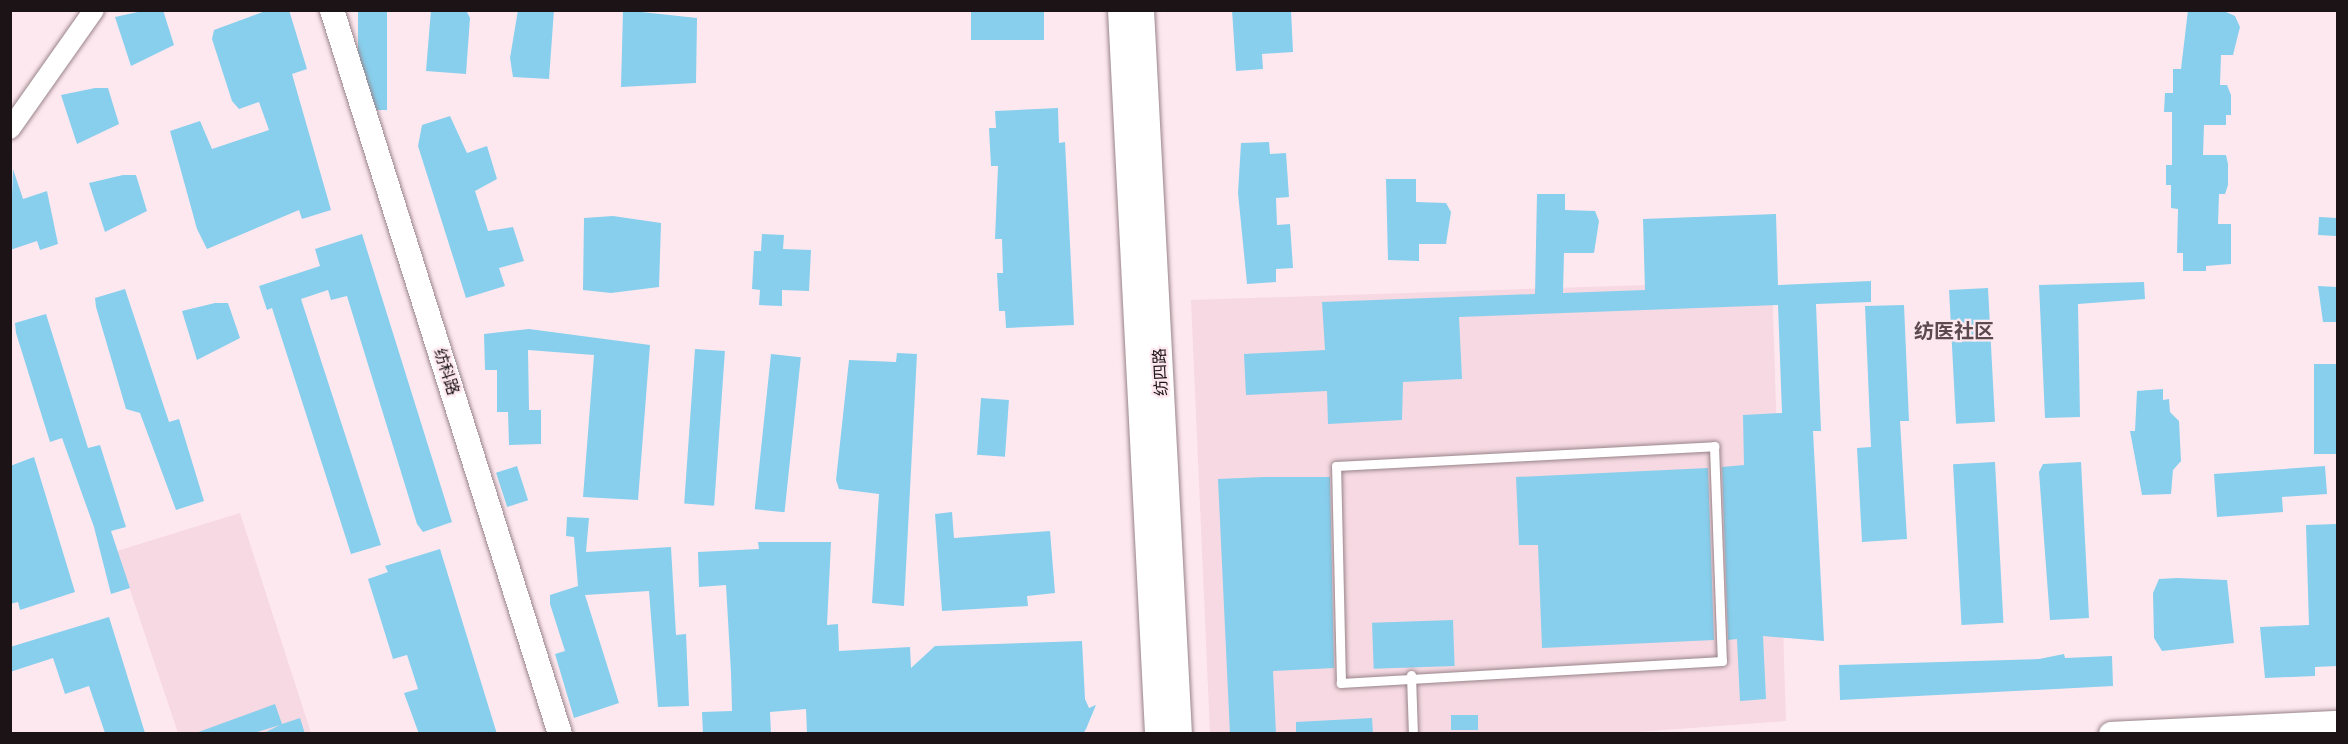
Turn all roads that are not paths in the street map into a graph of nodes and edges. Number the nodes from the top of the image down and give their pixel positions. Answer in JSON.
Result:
{"nodes":[{"id":1,"x":94,"y":10,"type":"edge"},
{"id":2,"x":332,"y":10,"type":"edge"},
{"id":3,"x":1120,"y":10,"type":"edge"},
{"id":4,"x":1142,"y":10,"type":"edge"},
{"id":5,"x":10,"y":129,"type":"edge"},
{"id":6,"x":1411,"y":675,"type":"junction"},
{"id":7,"x":2337,"y":723,"type":"edge"},
{"id":8,"x":561,"y":734,"type":"edge"},
{"id":9,"x":1157,"y":734,"type":"edge"},
{"id":10,"x":1180,"y":734,"type":"edge"},
{"id":11,"x":1413,"y":734,"type":"edge"},
{"id":12,"x":2111,"y":734,"type":"edge"}],
"edges":[{"from":1,"to":5,"type":"street"},
{"from":2,"to":8,"type":"street","name":"纺科路"},
{"from":3,"to":9,"type":"street","name":"纺四路"},
{"from":4,"to":10,"type":"street","name":"纺四路"},
{"from":6,"to":6,"type":"lane"},
{"from":6,"to":11,"type":"lane"},
{"from":7,"to":12,"type":"street"}]}
